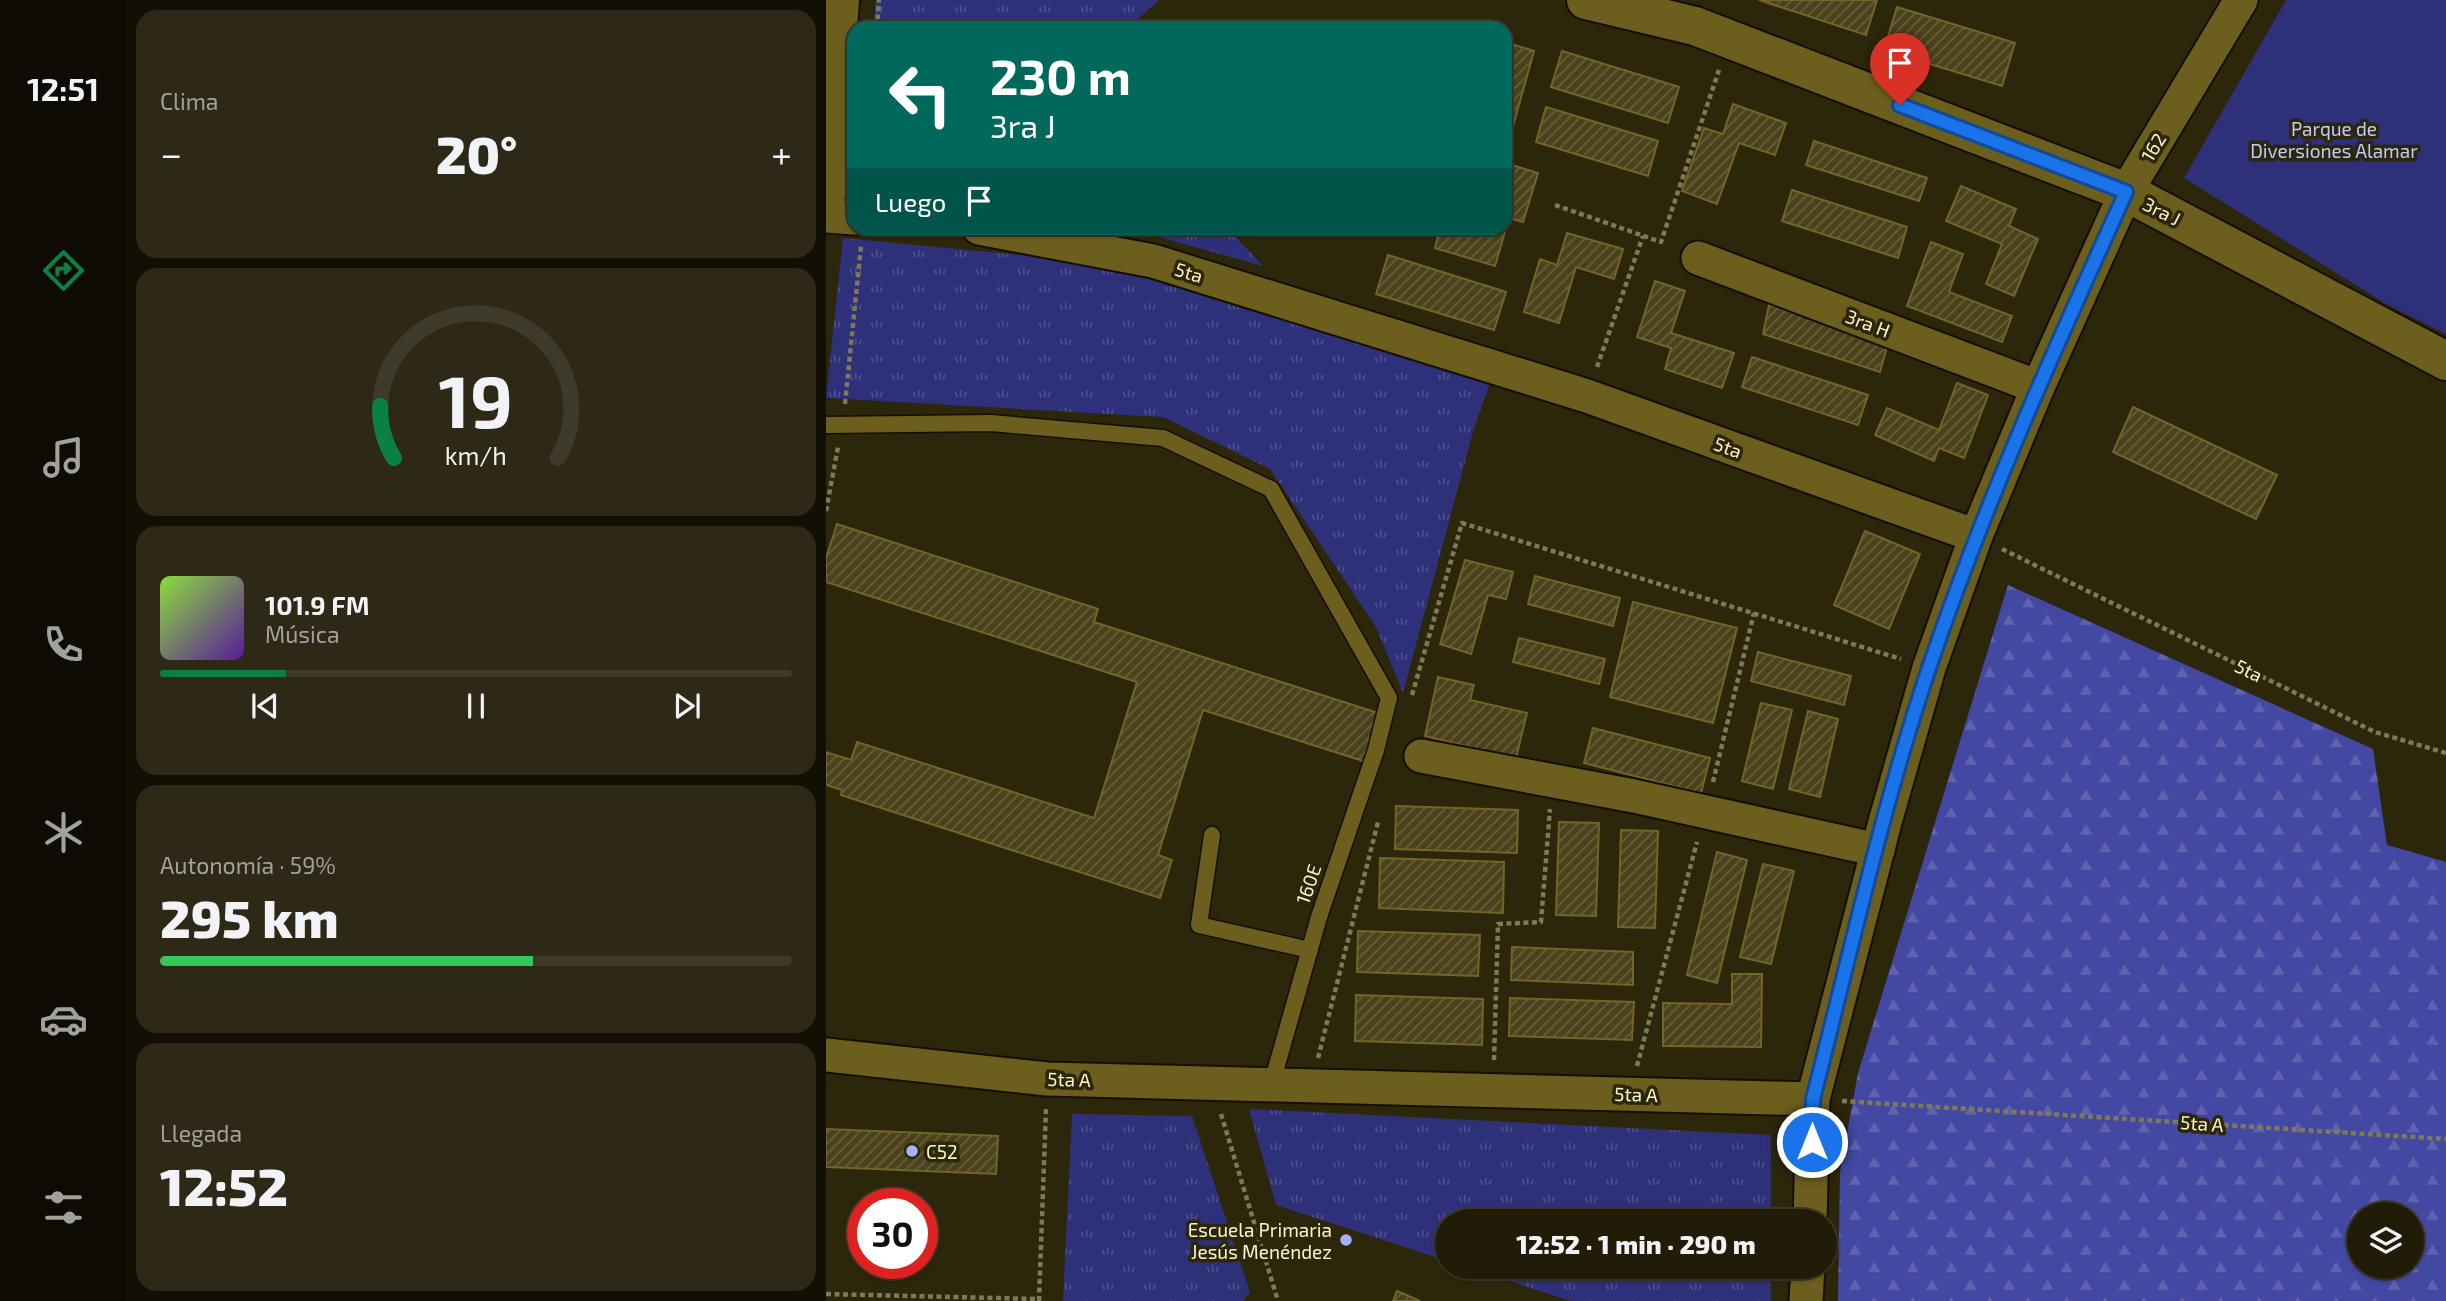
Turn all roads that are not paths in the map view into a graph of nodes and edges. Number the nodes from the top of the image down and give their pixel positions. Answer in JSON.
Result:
{"nodes":[{"id":1,"x":840,"y":0,"type":"edge"},
{"id":2,"x":1586,"y":0,"type":"edge"},
{"id":3,"x":2241,"y":0,"type":"edge"},
{"id":4,"x":2126,"y":192,"type":"junction"},
{"id":5,"x":826,"y":195,"type":"edge"},
{"id":6,"x":826,"y":216,"type":"edge"},
{"id":7,"x":847,"y":225,"type":"edge"},
{"id":8,"x":1016,"y":235,"type":"edge"},
{"id":9,"x":1698,"y":258,"type":"dead end"},
{"id":10,"x":2446,"y":361,"type":"edge"},
{"id":11,"x":2038,"y":387,"type":"junction"},
{"id":12,"x":834,"y":425,"type":"edge"},
{"id":13,"x":1976,"y":536,"type":"junction"},
{"id":14,"x":1421,"y":756,"type":"dead end"},
{"id":15,"x":1212,"y":835,"type":"dead end"},
{"id":16,"x":1878,"y":850,"type":"junction"},
{"id":17,"x":1310,"y":950,"type":"junction"},
{"id":18,"x":826,"y":1055,"type":"edge"},
{"id":19,"x":1271,"y":1086,"type":"junction"},
{"id":20,"x":1813,"y":1099,"type":"junction"},
{"id":21,"x":1810,"y":1209,"type":"edge"},
{"id":22,"x":1807,"y":1279,"type":"edge"},
{"id":23,"x":1805,"y":1301,"type":"edge"}],
"edges":[{"from":1,"to":5,"type":"street"},
{"from":2,"to":4,"type":"street","name":"3ra J"},
{"from":3,"to":4,"type":"street","name":"162"},
{"from":4,"to":10,"type":"street","name":"3ra J"},
{"from":4,"to":11,"type":"street","name":"162"},
{"from":6,"to":7,"type":"street"},
{"from":8,"to":13,"type":"street","name":"5ta"},
{"from":9,"to":11,"type":"street","name":"3ra H"},
{"from":11,"to":13,"type":"street","name":"162"},
{"from":12,"to":17,"type":"lane","name":"160E"},
{"from":13,"to":16,"type":"street","name":"162"},
{"from":14,"to":16,"type":"street"},
{"from":15,"to":17,"type":"lane"},
{"from":16,"to":20,"type":"street","name":"162"},
{"from":17,"to":19,"type":"lane","name":"160E"},
{"from":18,"to":19,"type":"street","name":"5ta A"},
{"from":19,"to":20,"type":"street","name":"5ta A"},
{"from":20,"to":21,"type":"street","name":"162"},
{"from":22,"to":23,"type":"street"}]}
